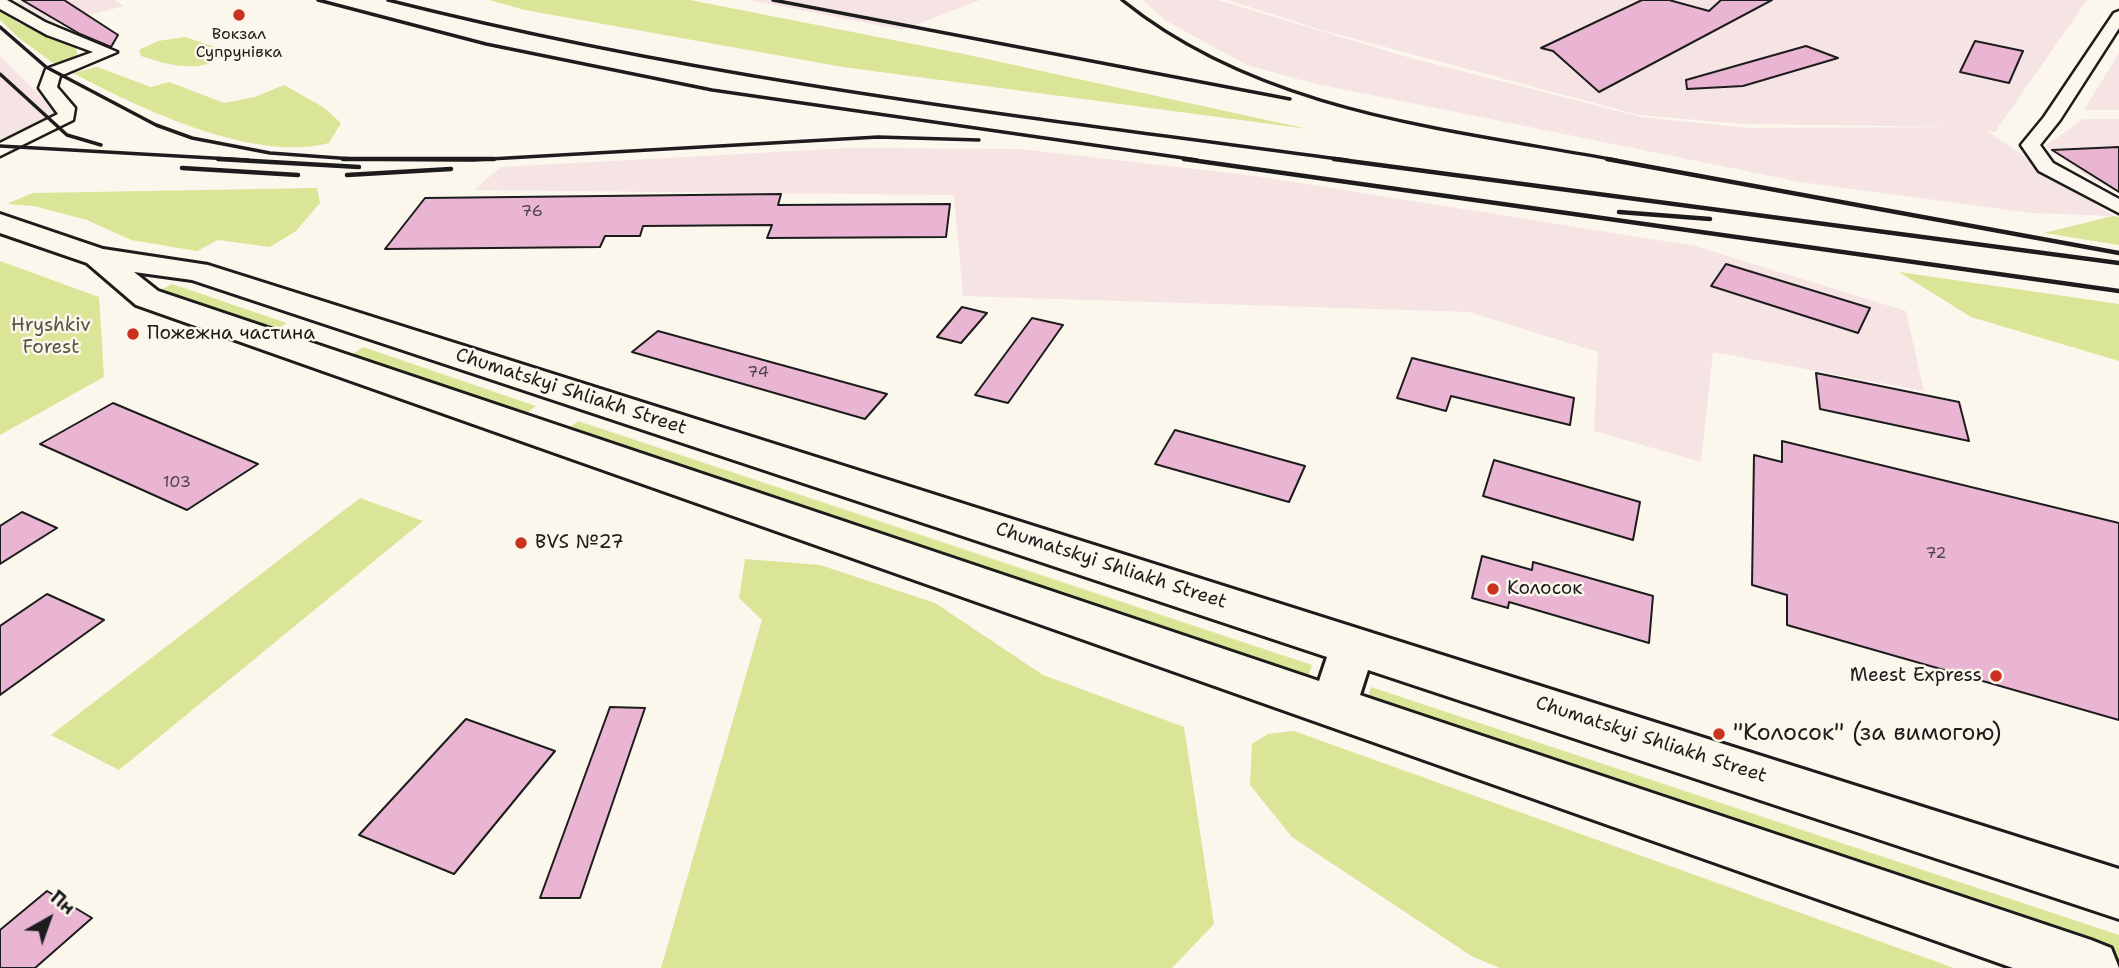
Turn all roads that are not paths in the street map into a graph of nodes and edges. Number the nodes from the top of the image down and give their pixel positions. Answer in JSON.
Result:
{"nodes":[{"id":1,"x":0,"y":2,"type":"edge"},
{"id":2,"x":2119,"y":16,"type":"edge"},
{"id":3,"x":0,"y":150,"type":"edge"},
{"id":4,"x":2119,"y":207,"type":"edge"},
{"id":5,"x":0,"y":223,"type":"edge"},
{"id":6,"x":98,"y":257,"type":"junction"},
{"id":7,"x":1354,"y":645,"type":"junction"},
{"id":8,"x":1333,"y":708,"type":"junction"},
{"id":9,"x":2119,"y":894,"type":"edge"},
{"id":10,"x":2091,"y":968,"type":"edge"}],
"edges":[{"from":1,"to":3,"type":"street"},
{"from":2,"to":4,"type":"street"},
{"from":5,"to":6,"type":"main road","name":"Chumatskyi Shliakh Street"},
{"from":6,"to":7,"type":"main road","name":"Chumatskyi Shliakh Street"},
{"from":6,"to":8,"type":"main road","name":"Chumatskyi Shliakh Street"},
{"from":7,"to":8,"type":"main road"},
{"from":7,"to":9,"type":"main road","name":"Chumatskyi Shliakh Street"},
{"from":8,"to":10,"type":"main road","name":"Chumatskyi Shliakh Street"}]}
